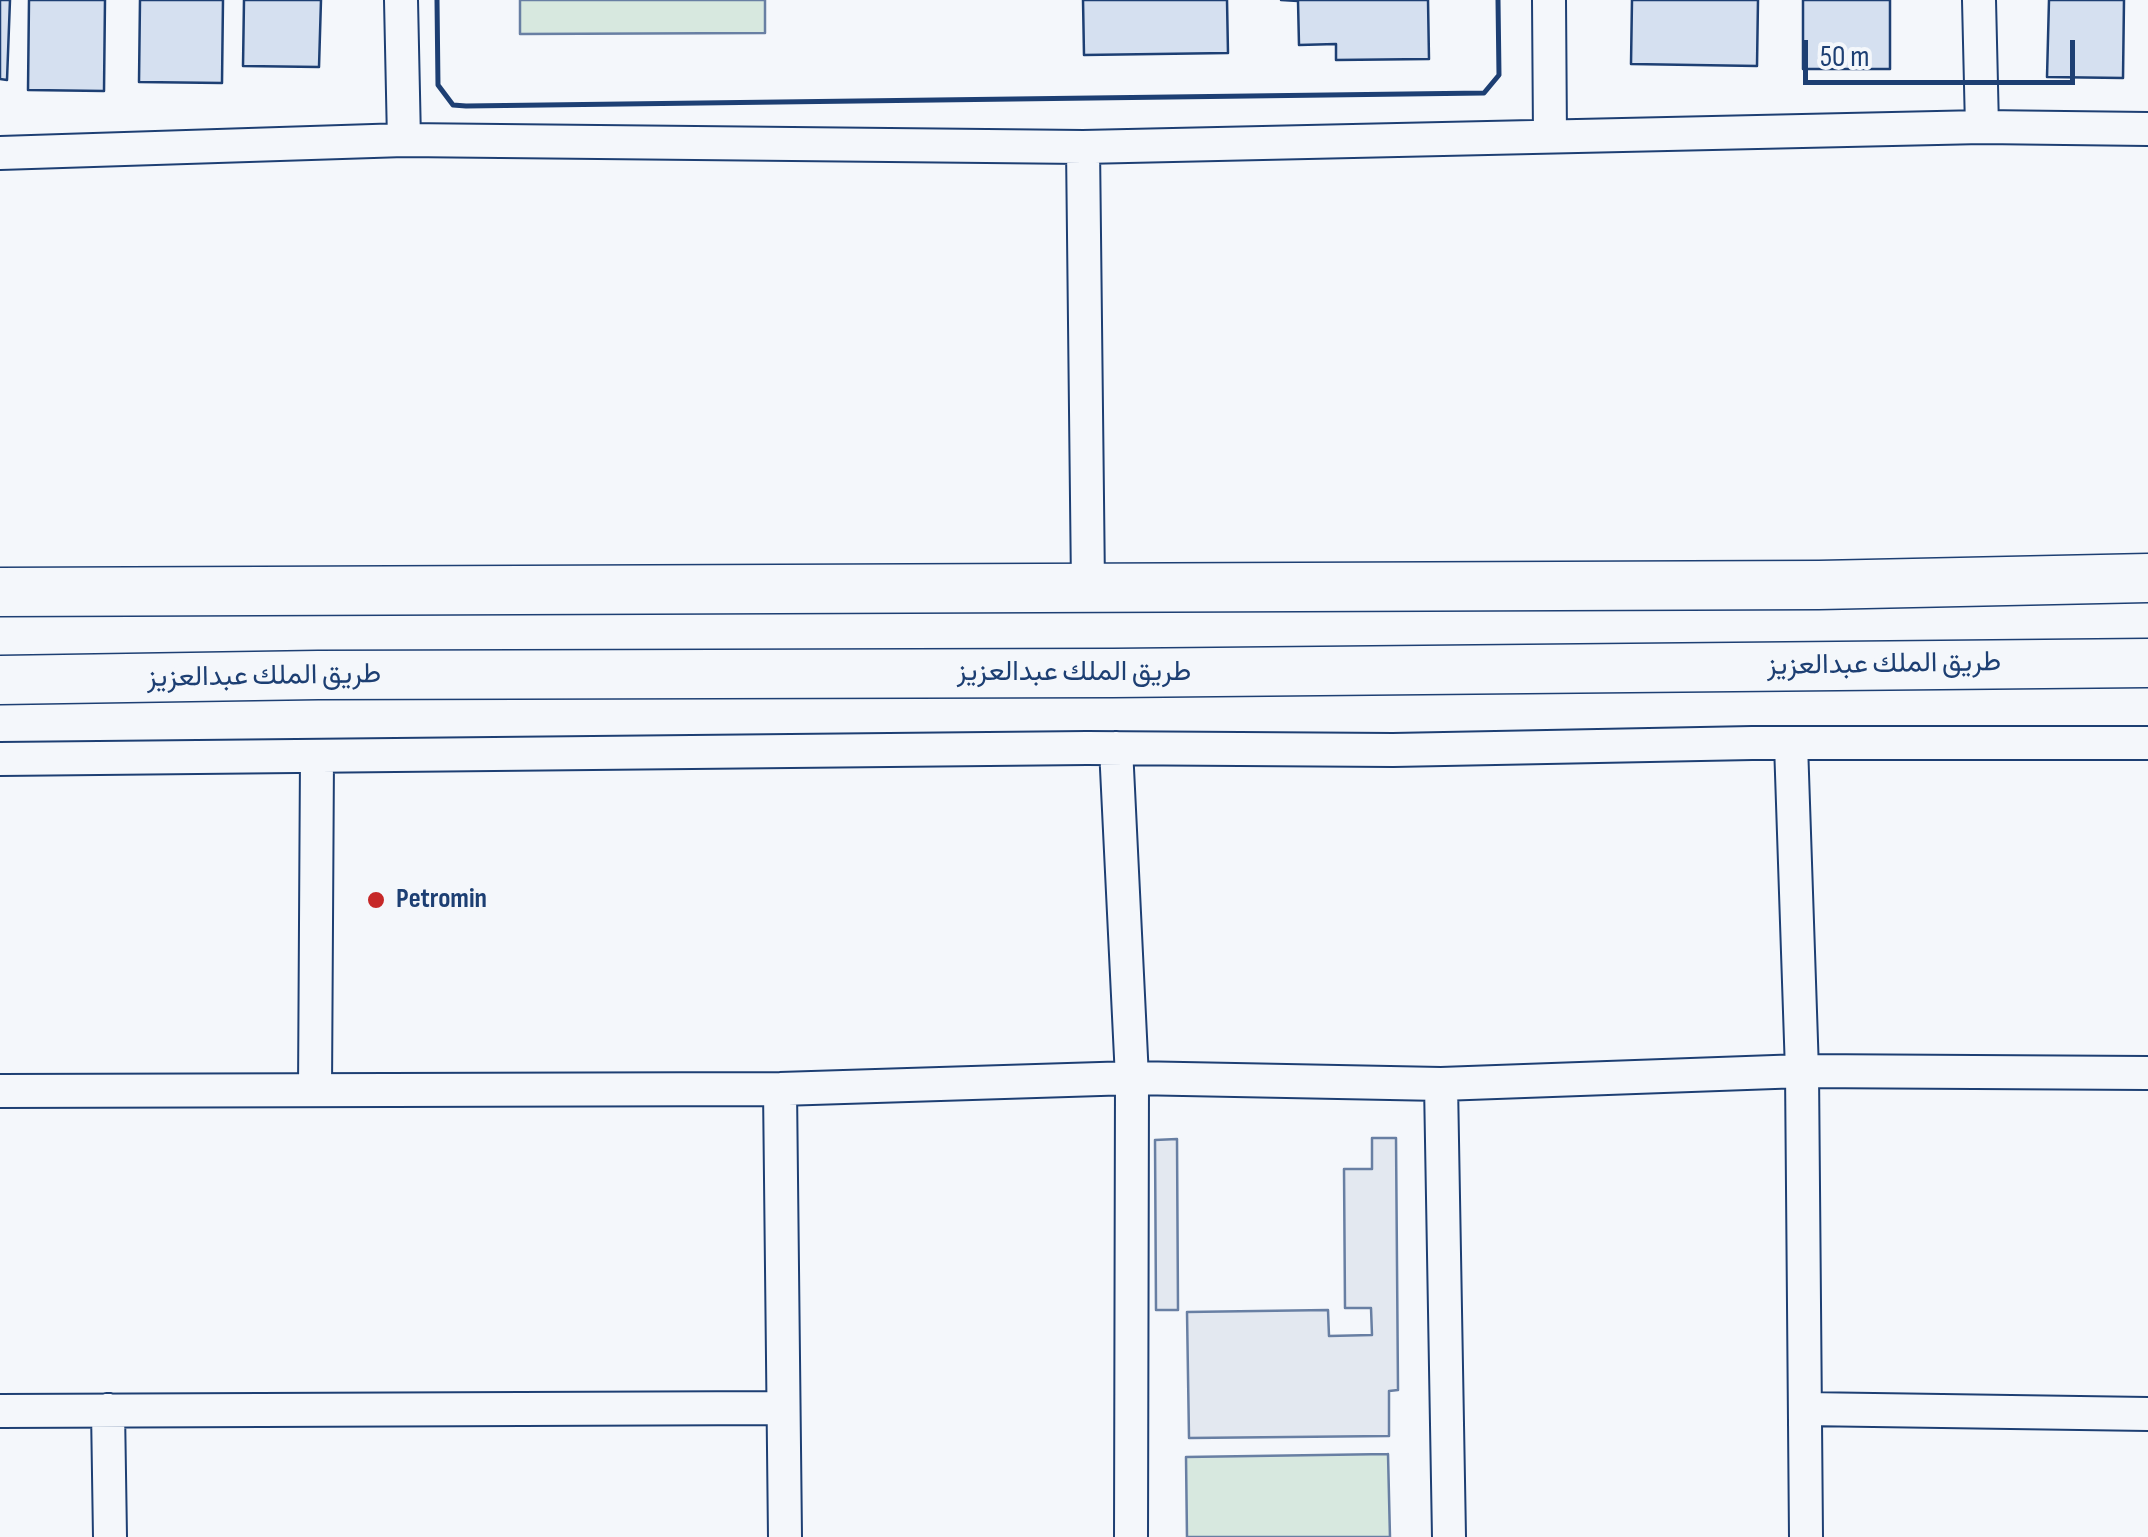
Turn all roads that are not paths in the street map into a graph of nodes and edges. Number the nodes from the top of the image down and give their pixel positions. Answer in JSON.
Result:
{"nodes":[{"id":1,"x":401,"y":0,"type":"edge"},
{"id":2,"x":1549,"y":0,"type":"edge"},
{"id":3,"x":1979,"y":0,"type":"edge"},
{"id":4,"x":1982,"y":128,"type":"junction"},
{"id":5,"x":2148,"y":129,"type":"edge"},
{"id":6,"x":1550,"y":136,"type":"junction"},
{"id":7,"x":404,"y":140,"type":"junction"},
{"id":8,"x":1082,"y":147,"type":"junction"},
{"id":9,"x":0,"y":153,"type":"edge"},
{"id":10,"x":2148,"y":578,"type":"edge"},
{"id":11,"x":1088,"y":586,"type":"junction"},
{"id":12,"x":0,"y":592,"type":"edge"},
{"id":13,"x":2148,"y":662,"type":"edge"},
{"id":14,"x":0,"y":680,"type":"edge"},
{"id":15,"x":2148,"y":743,"type":"edge"},
{"id":16,"x":1791,"y":744,"type":"junction"},
{"id":17,"x":1116,"y":748,"type":"junction"},
{"id":18,"x":318,"y":756,"type":"junction"},
{"id":19,"x":0,"y":759,"type":"edge"},
{"id":20,"x":1802,"y":1072,"type":"junction"},
{"id":21,"x":2148,"y":1074,"type":"edge"},
{"id":22,"x":1132,"y":1078,"type":"junction"},
{"id":23,"x":1441,"y":1084,"type":"junction"},
{"id":24,"x":780,"y":1089,"type":"junction"},
{"id":25,"x":315,"y":1090,"type":"junction"},
{"id":26,"x":0,"y":1091,"type":"edge"},
{"id":27,"x":784,"y":1408,"type":"junction"},
{"id":28,"x":1805,"y":1409,"type":"junction"},
{"id":29,"x":108,"y":1410,"type":"junction"},
{"id":30,"x":0,"y":1411,"type":"edge"},
{"id":31,"x":2148,"y":1414,"type":"edge"},
{"id":32,"x":110,"y":1537,"type":"edge"},
{"id":33,"x":785,"y":1537,"type":"edge"},
{"id":34,"x":1130,"y":1537,"type":"edge"},
{"id":35,"x":1449,"y":1537,"type":"edge"},
{"id":36,"x":1806,"y":1537,"type":"edge"}],
"edges":[{"from":1,"to":7,"type":"street"},
{"from":2,"to":6,"type":"street"},
{"from":3,"to":4,"type":"street"},
{"from":4,"to":5,"type":"street"},
{"from":4,"to":6,"type":"street"},
{"from":6,"to":8,"type":"street"},
{"from":7,"to":8,"type":"street"},
{"from":7,"to":9,"type":"street"},
{"from":8,"to":11,"type":"street"},
{"from":10,"to":11,"type":"main road"},
{"from":11,"to":12,"type":"main road"},
{"from":13,"to":14,"type":"main road","name":"طريق الملك عبدالعزيز"},
{"from":15,"to":16,"type":"street"},
{"from":16,"to":17,"type":"street"},
{"from":16,"to":20,"type":"street"},
{"from":17,"to":18,"type":"street"},
{"from":17,"to":22,"type":"street"},
{"from":18,"to":19,"type":"street"},
{"from":18,"to":25,"type":"street"},
{"from":20,"to":21,"type":"street"},
{"from":20,"to":23,"type":"street"},
{"from":20,"to":28,"type":"street"},
{"from":22,"to":23,"type":"street"},
{"from":22,"to":24,"type":"street"},
{"from":22,"to":34,"type":"street"},
{"from":23,"to":35,"type":"street"},
{"from":24,"to":25,"type":"street"},
{"from":24,"to":27,"type":"street"},
{"from":25,"to":26,"type":"street"},
{"from":27,"to":29,"type":"street"},
{"from":27,"to":33,"type":"street"},
{"from":28,"to":31,"type":"street"},
{"from":28,"to":36,"type":"street"},
{"from":29,"to":30,"type":"street"},
{"from":29,"to":32,"type":"street"}]}
